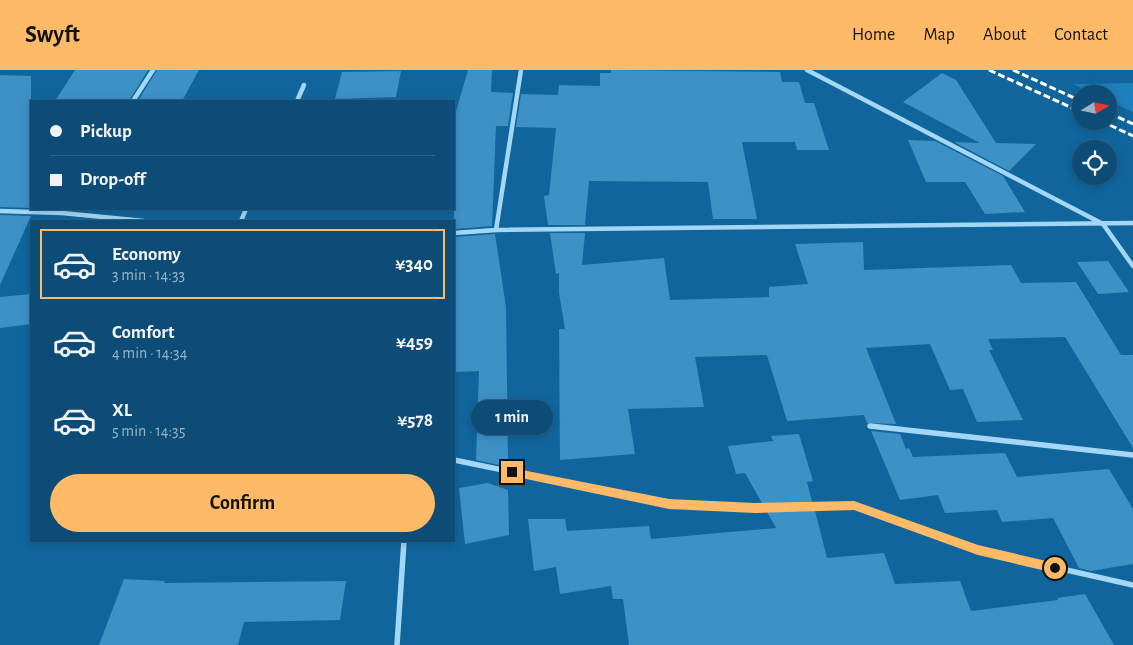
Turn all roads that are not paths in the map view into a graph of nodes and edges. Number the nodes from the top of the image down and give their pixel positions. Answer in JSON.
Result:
{"nodes":[{"id":1,"x":153,"y":70,"type":"edge"},
{"id":2,"x":521,"y":70,"type":"edge"},
{"id":3,"x":808,"y":70,"type":"edge"},
{"id":4,"x":304,"y":85,"type":"dead end"},
{"id":5,"x":134,"y":100,"type":"edge"},
{"id":6,"x":297,"y":100,"type":"edge"},
{"id":7,"x":0,"y":211,"type":"edge"},
{"id":8,"x":63,"y":211,"type":"edge"},
{"id":9,"x":136,"y":220,"type":"edge"},
{"id":10,"x":1133,"y":223,"type":"edge"},
{"id":11,"x":1103,"y":224,"type":"junction"},
{"id":12,"x":496,"y":230,"type":"junction"},
{"id":13,"x":455,"y":233,"type":"edge"},
{"id":14,"x":1133,"y":266,"type":"edge"},
{"id":15,"x":870,"y":426,"type":"dead end"},
{"id":16,"x":1133,"y":455,"type":"edge"},
{"id":17,"x":455,"y":460,"type":"edge"},
{"id":18,"x":404,"y":542,"type":"edge"},
{"id":19,"x":1133,"y":585,"type":"edge"},
{"id":20,"x":397,"y":645,"type":"edge"}],
"edges":[{"from":1,"to":5,"type":"street"},
{"from":2,"to":12,"type":"street"},
{"from":3,"to":11,"type":"street"},
{"from":4,"to":6,"type":"street"},
{"from":7,"to":8,"type":"street"},
{"from":8,"to":9,"type":"street"},
{"from":10,"to":11,"type":"street"},
{"from":11,"to":12,"type":"street"},
{"from":11,"to":14,"type":"street"},
{"from":12,"to":13,"type":"street"},
{"from":15,"to":16,"type":"street"},
{"from":17,"to":19,"type":"street"},
{"from":18,"to":20,"type":"street"}]}
